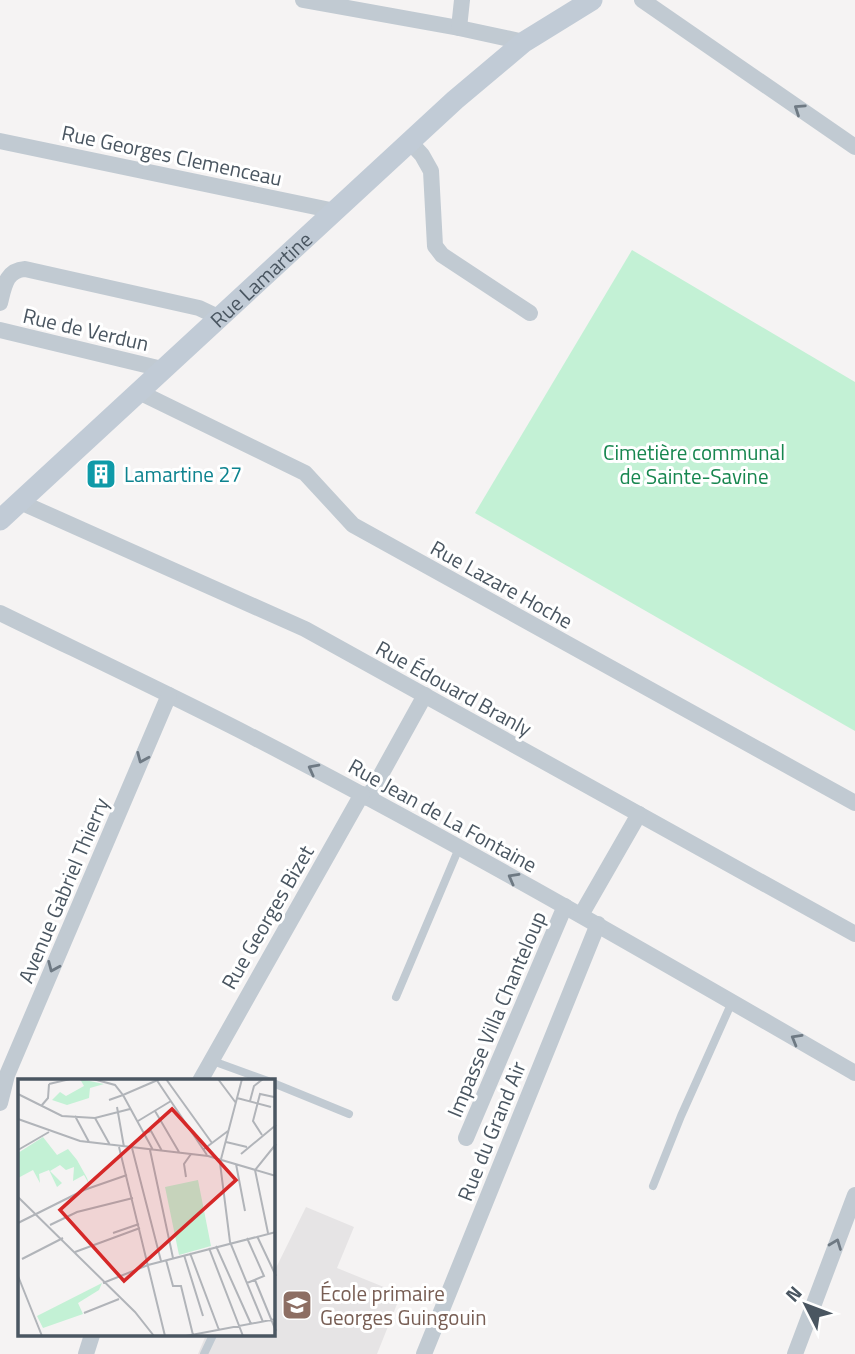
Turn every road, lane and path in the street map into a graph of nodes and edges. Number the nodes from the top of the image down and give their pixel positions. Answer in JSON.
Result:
{"nodes":[{"id":1,"x":303,"y":0,"type":"edge"},
{"id":2,"x":462,"y":0,"type":"edge"},
{"id":3,"x":592,"y":0,"type":"edge"},
{"id":4,"x":642,"y":0,"type":"edge"},
{"id":5,"x":459,"y":28,"type":"junction"},
{"id":6,"x":524,"y":42,"type":"junction"},
{"id":7,"x":0,"y":141,"type":"edge"},
{"id":8,"x":410,"y":142,"type":"junction"},
{"id":9,"x":855,"y":147,"type":"edge"},
{"id":10,"x":335,"y":211,"type":"junction"},
{"id":11,"x":0,"y":303,"type":"edge"},
{"id":12,"x":530,"y":313,"type":"dead end"},
{"id":13,"x":218,"y":317,"type":"junction"},
{"id":14,"x":0,"y":330,"type":"edge"},
{"id":15,"x":162,"y":369,"type":"junction"},
{"id":16,"x":139,"y":392,"type":"junction"},
{"id":17,"x":20,"y":502,"type":"junction"},
{"id":18,"x":0,"y":520,"type":"edge"},
{"id":19,"x":0,"y":613,"type":"edge"},
{"id":20,"x":169,"y":695,"type":"junction"},
{"id":21,"x":425,"y":695,"type":"junction"},
{"id":22,"x":365,"y":796,"type":"junction"},
{"id":23,"x":855,"y":803,"type":"edge"},
{"id":24,"x":639,"y":814,"type":"junction"},
{"id":25,"x":459,"y":848,"type":"junction"},
{"id":26,"x":565,"y":906,"type":"junction"},
{"id":27,"x":582,"y":915,"type":"junction"},
{"id":28,"x":598,"y":924,"type":"junction"},
{"id":29,"x":855,"y":934,"type":"edge"},
{"id":30,"x":396,"y":996,"type":"dead end"},
{"id":31,"x":732,"y":1002,"type":"junction"},
{"id":32,"x":210,"y":1060,"type":"junction"},
{"id":33,"x":855,"y":1073,"type":"edge"},
{"id":34,"x":201,"y":1079,"type":"edge"},
{"id":35,"x":262,"y":1079,"type":"edge"},
{"id":36,"x":275,"y":1084,"type":"edge"},
{"id":37,"x":0,"y":1102,"type":"edge"},
{"id":38,"x":349,"y":1114,"type":"dead end"},
{"id":39,"x":466,"y":1138,"type":"dead end"},
{"id":40,"x":653,"y":1186,"type":"dead end"},
{"id":41,"x":855,"y":1195,"type":"edge"},
{"id":42,"x":92,"y":1336,"type":"edge"},
{"id":43,"x":212,"y":1336,"type":"edge"},
{"id":44,"x":86,"y":1354,"type":"edge"},
{"id":45,"x":204,"y":1354,"type":"edge"},
{"id":46,"x":424,"y":1354,"type":"edge"},
{"id":47,"x":795,"y":1354,"type":"edge"}],
"edges":[{"from":1,"to":5,"type":"street"},
{"from":2,"to":5,"type":"street"},
{"from":3,"to":6,"type":"street","name":"Rue Lamartine"},
{"from":9,"to":4,"type":"street","one_way":true},
{"from":5,"to":6,"type":"street"},
{"from":6,"to":8,"type":"street","name":"Rue Lamartine"},
{"from":7,"to":10,"type":"street","name":"Rue Georges Clemenceau"},
{"from":8,"to":10,"type":"street","name":"Rue Lamartine"},
{"from":8,"to":12,"type":"street"},
{"from":10,"to":13,"type":"street","name":"Rue Lamartine"},
{"from":11,"to":13,"type":"street"},
{"from":13,"to":15,"type":"street","name":"Rue Lamartine"},
{"from":14,"to":15,"type":"street","name":"Rue de Verdun"},
{"from":15,"to":16,"type":"street","name":"Rue Lamartine"},
{"from":16,"to":17,"type":"street","name":"Rue Lamartine"},
{"from":16,"to":23,"type":"street","name":"Rue Lazare Hoche"},
{"from":17,"to":18,"type":"street","name":"Rue Lamartine"},
{"from":17,"to":21,"type":"street","name":"Rue Édouard Branly"},
{"from":19,"to":20,"type":"street","name":"Rue Jean de La Fontaine"},
{"from":22,"to":20,"type":"street","name":"Rue Jean de La Fontaine","one_way":true},
{"from":20,"to":37,"type":"street","name":"Avenue Gabriel Thierry","one_way":true},
{"from":21,"to":22,"type":"street","name":"Rue Georges Bizet"},
{"from":21,"to":24,"type":"street","name":"Rue Édouard Branly"},
{"from":22,"to":25,"type":"street","name":"Rue Jean de La Fontaine"},
{"from":22,"to":32,"type":"street","name":"Rue Georges Bizet"},
{"from":24,"to":27,"type":"street"},
{"from":24,"to":29,"type":"street","name":"Rue Édouard Branly"},
{"from":26,"to":25,"type":"street","name":"Rue Jean de La Fontaine","one_way":true},
{"from":25,"to":30,"type":"lane"},
{"from":26,"to":27,"type":"street","name":"Rue Jean de La Fontaine"},
{"from":26,"to":39,"type":"street","name":"Impasse Villa Chanteloup"},
{"from":27,"to":28,"type":"street","name":"Rue Jean de La Fontaine"},
{"from":28,"to":31,"type":"street","name":"Rue Jean de La Fontaine"},
{"from":28,"to":46,"type":"street","name":"Rue du Grand Air"},
{"from":33,"to":31,"type":"street","name":"Rue Jean de La Fontaine","one_way":true},
{"from":31,"to":40,"type":"lane"},
{"from":32,"to":34,"type":"street","name":"Rue Georges Bizet"},
{"from":32,"to":35,"type":"lane"},
{"from":36,"to":38,"type":"lane"},
{"from":47,"to":41,"type":"street","one_way":true},
{"from":42,"to":44,"type":"street"},
{"from":43,"to":45,"type":"lane"}]}
